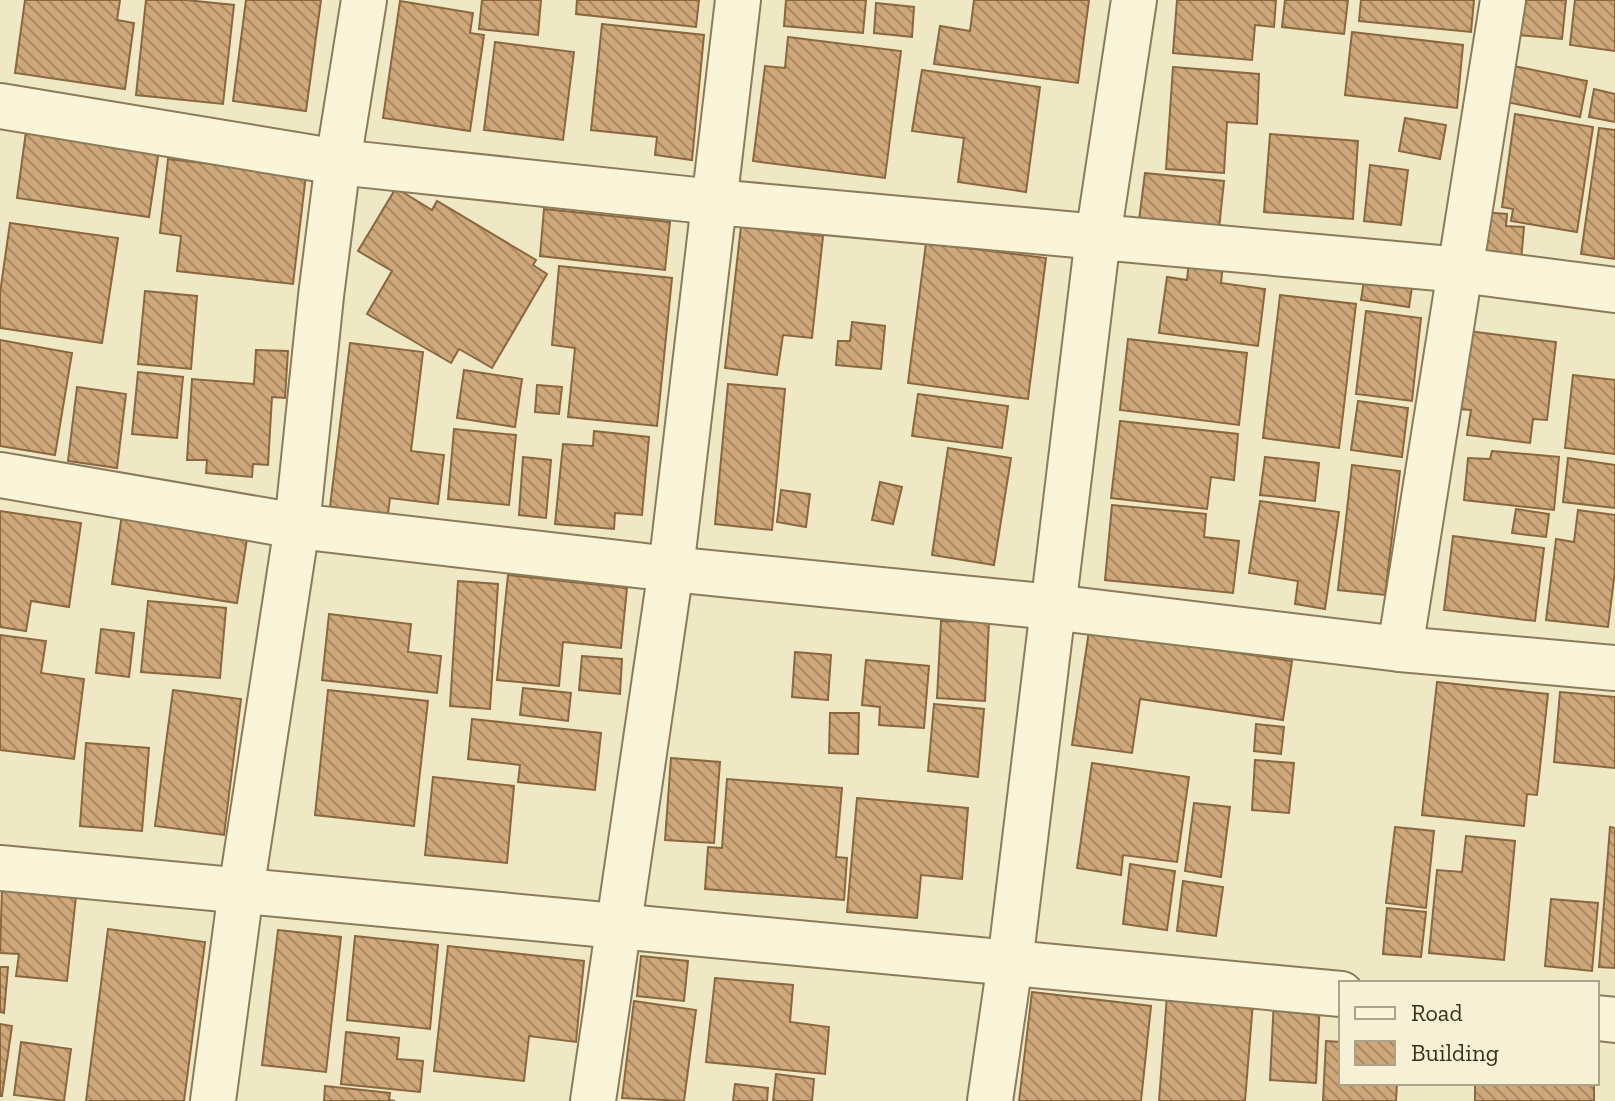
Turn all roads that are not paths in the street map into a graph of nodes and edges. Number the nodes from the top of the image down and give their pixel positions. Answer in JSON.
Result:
{"nodes":[{"id":1,"x":364,"y":0,"type":"edge"},
{"id":2,"x":738,"y":0,"type":"edge"},
{"id":3,"x":1134,"y":0,"type":"edge"},
{"id":4,"x":1503,"y":0,"type":"edge"},
{"id":5,"x":0,"y":106,"type":"edge"},
{"id":6,"x":338,"y":162,"type":"junction"},
{"id":7,"x":715,"y":202,"type":"junction"},
{"id":8,"x":1098,"y":237,"type":"junction"},
{"id":9,"x":1461,"y":270,"type":"junction"},
{"id":10,"x":1615,"y":290,"type":"edge"},
{"id":11,"x":0,"y":475,"type":"edge"},
{"id":12,"x":297,"y":526,"type":"junction"},
{"id":13,"x":671,"y":569,"type":"junction"},
{"id":14,"x":1052,"y":607,"type":"junction"},
{"id":15,"x":1400,"y":649,"type":"junction"},
{"id":16,"x":1615,"y":668,"type":"edge"},
{"id":17,"x":0,"y":868,"type":"edge"},
{"id":18,"x":241,"y":891,"type":"junction"},
{"id":19,"x":617,"y":926,"type":"junction"},
{"id":20,"x":1010,"y":963,"type":"junction"},
{"id":21,"x":1339,"y":994,"type":"edge"},
{"id":22,"x":213,"y":1101,"type":"edge"},
{"id":23,"x":593,"y":1101,"type":"edge"},
{"id":24,"x":990,"y":1101,"type":"edge"}],
"edges":[{"from":1,"to":6,"type":"street"},
{"from":2,"to":7,"type":"street"},
{"from":3,"to":8,"type":"street"},
{"from":4,"to":9,"type":"street"},
{"from":5,"to":6,"type":"street"},
{"from":6,"to":7,"type":"street"},
{"from":6,"to":12,"type":"street"},
{"from":7,"to":8,"type":"street"},
{"from":7,"to":13,"type":"street"},
{"from":8,"to":9,"type":"street"},
{"from":8,"to":14,"type":"street"},
{"from":9,"to":10,"type":"street"},
{"from":9,"to":15,"type":"street"},
{"from":11,"to":12,"type":"street"},
{"from":12,"to":13,"type":"street"},
{"from":12,"to":18,"type":"street"},
{"from":13,"to":14,"type":"street"},
{"from":13,"to":19,"type":"street"},
{"from":14,"to":15,"type":"street"},
{"from":14,"to":20,"type":"street"},
{"from":15,"to":16,"type":"street"},
{"from":17,"to":18,"type":"street"},
{"from":18,"to":19,"type":"street"},
{"from":18,"to":22,"type":"street"},
{"from":19,"to":20,"type":"street"},
{"from":19,"to":23,"type":"street"},
{"from":20,"to":21,"type":"street"},
{"from":20,"to":24,"type":"street"}]}
